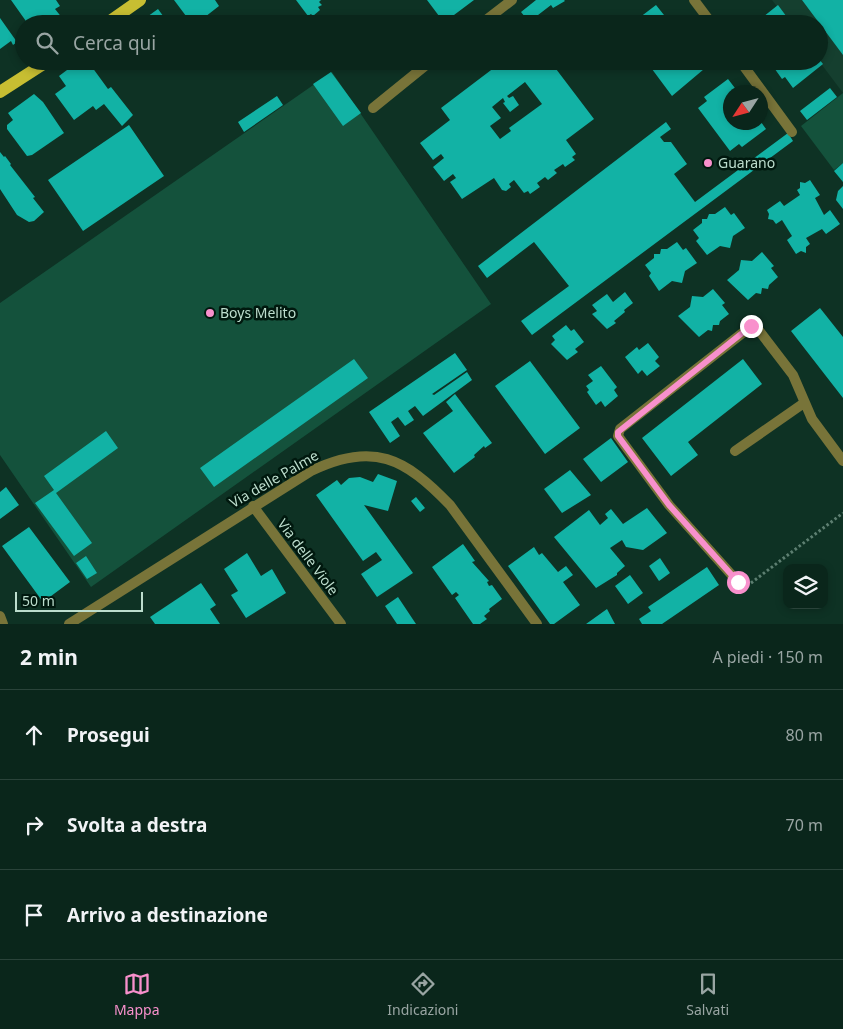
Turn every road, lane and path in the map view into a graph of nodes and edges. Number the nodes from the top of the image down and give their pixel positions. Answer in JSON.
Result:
{"nodes":[{"id":1,"x":140,"y":0,"type":"edge"},
{"id":2,"x":512,"y":0,"type":"edge"},
{"id":3,"x":694,"y":0,"type":"edge"},
{"id":4,"x":119,"y":15,"type":"edge"},
{"id":5,"x":493,"y":15,"type":"edge"},
{"id":6,"x":705,"y":15,"type":"edge"},
{"id":7,"x":34,"y":70,"type":"edge"},
{"id":8,"x":420,"y":70,"type":"edge"},
{"id":9,"x":747,"y":70,"type":"edge"},
{"id":10,"x":0,"y":92,"type":"edge"},
{"id":11,"x":373,"y":108,"type":"dead end"},
{"id":12,"x":792,"y":132,"type":"dead end"},
{"id":13,"x":804,"y":403,"type":"junction"},
{"id":14,"x":735,"y":451,"type":"dead end"},
{"id":15,"x":843,"y":461,"type":"edge"},
{"id":16,"x":253,"y":506,"type":"junction"},
{"id":17,"x":843,"y":513,"type":"edge"},
{"id":18,"x":738,"y":582,"type":"joint"},
{"id":19,"x":0,"y":616,"type":"edge"},
{"id":20,"x":3,"y":624,"type":"edge"},
{"id":21,"x":69,"y":624,"type":"edge"},
{"id":22,"x":341,"y":624,"type":"edge"},
{"id":23,"x":537,"y":624,"type":"edge"}],
"edges":[{"from":1,"to":4,"type":"main road"},
{"from":2,"to":5,"type":"street"},
{"from":3,"to":6,"type":"street"},
{"from":7,"to":10,"type":"main road"},
{"from":8,"to":11,"type":"street"},
{"from":9,"to":12,"type":"street"},
{"from":13,"to":14,"type":"street"},
{"from":13,"to":15,"type":"street"},
{"from":13,"to":18,"type":"street"},
{"from":16,"to":21,"type":"street","name":"Via delle Palme"},
{"from":16,"to":22,"type":"street","name":"Via delle Viole"},
{"from":16,"to":23,"type":"street","name":"Via delle Palme"},
{"from":17,"to":18,"type":"path"},
{"from":19,"to":20,"type":"street"}]}
